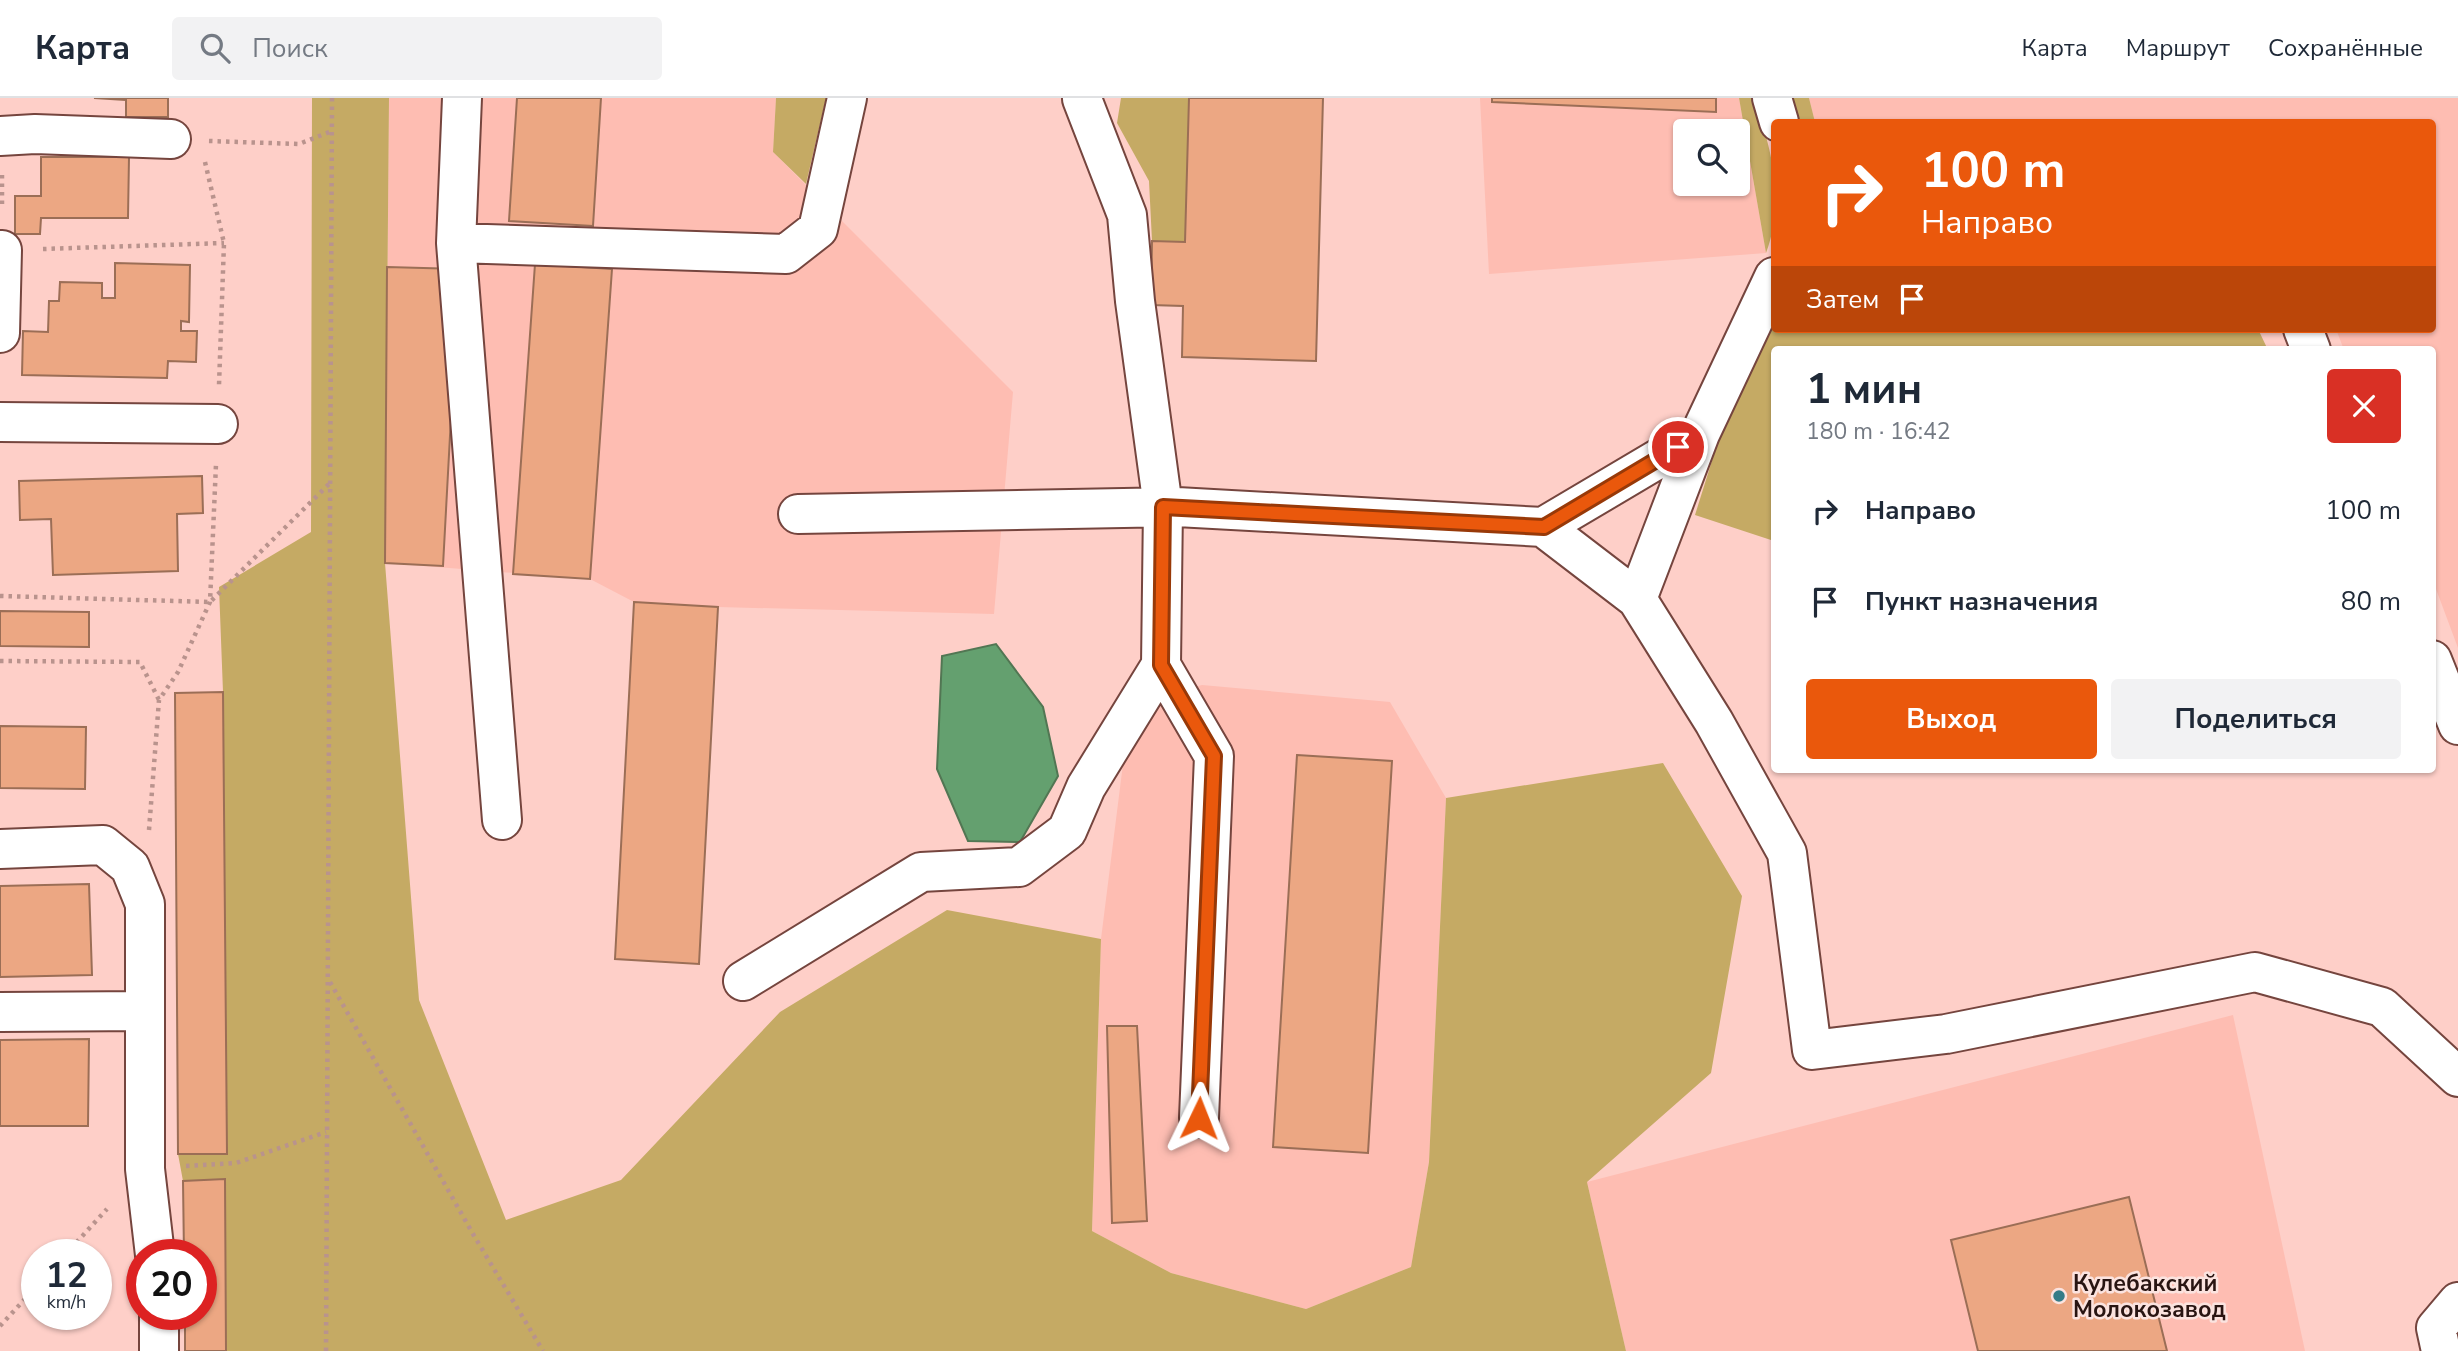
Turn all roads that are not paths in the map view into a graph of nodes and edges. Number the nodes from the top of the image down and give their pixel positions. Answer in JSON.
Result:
{"nodes":[{"id":1,"x":462,"y":98,"type":"edge"},
{"id":2,"x":847,"y":98,"type":"edge"},
{"id":3,"x":1073,"y":98,"type":"edge"},
{"id":4,"x":1083,"y":98,"type":"edge"},
{"id":5,"x":1772,"y":98,"type":"edge"},
{"id":6,"x":1778,"y":119,"type":"edge"},
{"id":7,"x":1,"y":136,"type":"edge"},
{"id":8,"x":186,"y":140,"type":"road end"},
{"id":9,"x":456,"y":243,"type":"junction"},
{"id":10,"x":2,"y":250,"type":"road end"},
{"id":11,"x":1771,"y":283,"type":"edge"},
{"id":12,"x":0,"y":333,"type":"edge"},
{"id":13,"x":0,"y":422,"type":"edge"},
{"id":14,"x":218,"y":424,"type":"road end"},
{"id":15,"x":1700,"y":434,"type":"junction"},
{"id":16,"x":1163,"y":507,"type":"junction"},
{"id":17,"x":798,"y":514,"type":"dead end"},
{"id":18,"x":1544,"y":527,"type":"junction"},
{"id":19,"x":1637,"y":599,"type":"junction"},
{"id":20,"x":1161,"y":665,"type":"junction"},
{"id":21,"x":2436,"y":670,"type":"edge"},
{"id":22,"x":2458,"y":725,"type":"edge"},
{"id":23,"x":502,"y":820,"type":"dead end"},
{"id":24,"x":0,"y":849,"type":"edge"},
{"id":25,"x":743,"y":981,"type":"dead end"},
{"id":26,"x":145,"y":1011,"type":"junction"},
{"id":27,"x":0,"y":1012,"type":"edge"},
{"id":28,"x":2458,"y":1077,"type":"edge"},
{"id":29,"x":1199,"y":1118,"type":"dead end"},
{"id":30,"x":153,"y":1239,"type":"edge"},
{"id":31,"x":2458,"y":1302,"type":"edge"},
{"id":32,"x":159,"y":1330,"type":"edge"},
{"id":33,"x":159,"y":1351,"type":"edge"},
{"id":34,"x":2441,"y":1351,"type":"edge"}],
"edges":[{"from":1,"to":9,"type":"lane"},
{"from":2,"to":9,"type":"lane"},
{"from":3,"to":4,"type":"lane"},
{"from":4,"to":16,"type":"lane"},
{"from":5,"to":6,"type":"lane"},
{"from":7,"to":8,"type":"lane"},
{"from":9,"to":23,"type":"lane"},
{"from":10,"to":12,"type":"lane"},
{"from":11,"to":15,"type":"lane"},
{"from":13,"to":14,"type":"lane"},
{"from":15,"to":18,"type":"lane"},
{"from":15,"to":19,"type":"lane"},
{"from":16,"to":17,"type":"lane"},
{"from":16,"to":18,"type":"lane"},
{"from":16,"to":20,"type":"lane"},
{"from":18,"to":19,"type":"lane"},
{"from":19,"to":28,"type":"lane"},
{"from":20,"to":25,"type":"lane"},
{"from":20,"to":29,"type":"lane"},
{"from":21,"to":22,"type":"lane"},
{"from":24,"to":26,"type":"lane"},
{"from":26,"to":27,"type":"lane"},
{"from":26,"to":30,"type":"lane"},
{"from":31,"to":34,"type":"lane"},
{"from":32,"to":33,"type":"lane"}]}
